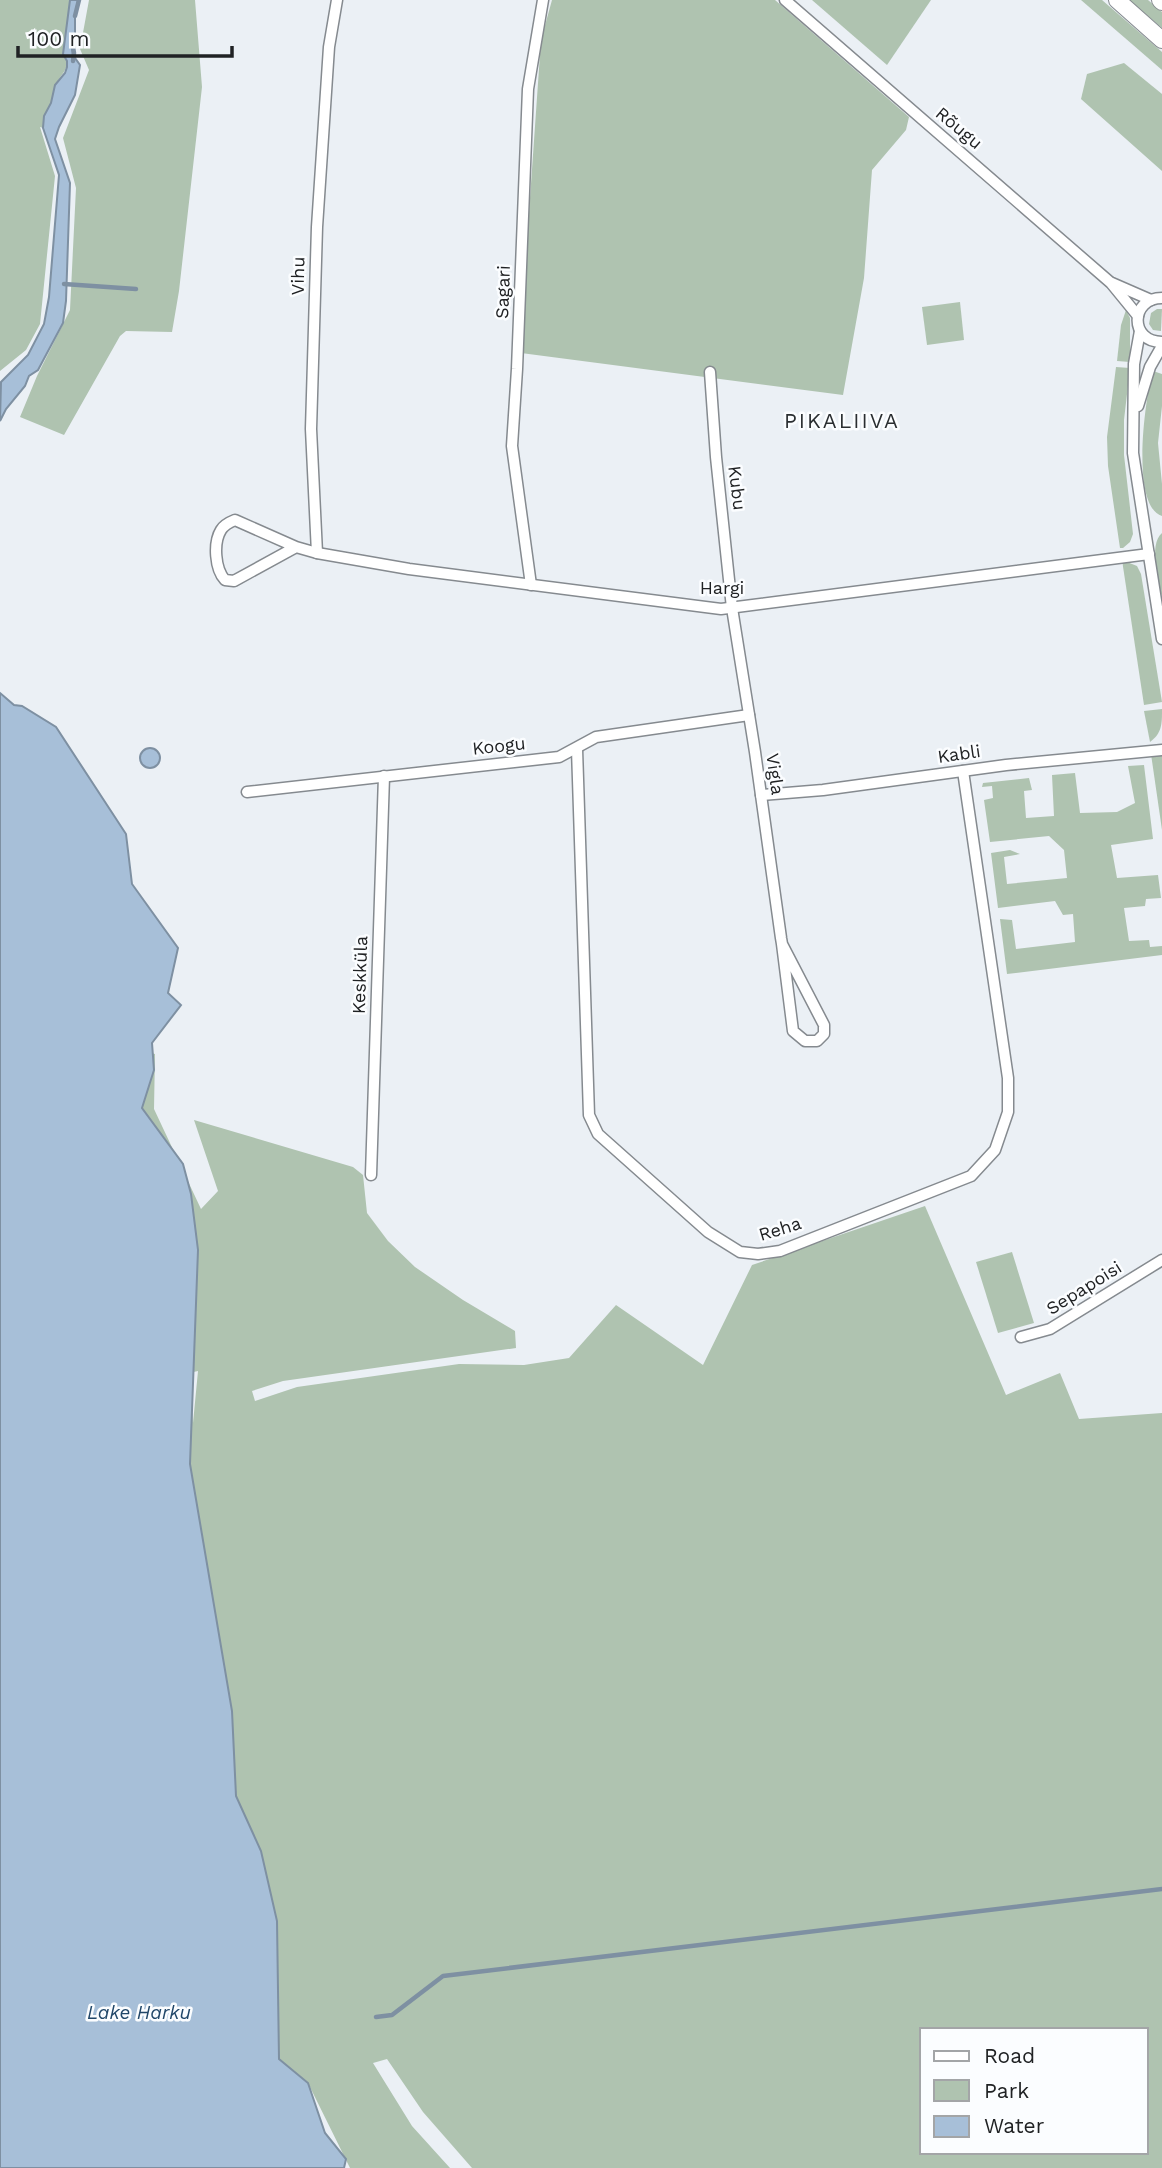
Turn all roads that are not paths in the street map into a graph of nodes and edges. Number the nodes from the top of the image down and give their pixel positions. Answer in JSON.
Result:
{"nodes":[{"id":1,"x":337,"y":0,"type":"edge"},
{"id":2,"x":543,"y":0,"type":"edge"},
{"id":3,"x":785,"y":0,"type":"edge"},
{"id":4,"x":1117,"y":0,"type":"edge"},
{"id":5,"x":1162,"y":40,"type":"edge"},
{"id":6,"x":1111,"y":283,"type":"junction"},
{"id":7,"x":1156,"y":299,"type":"edge"},
{"id":8,"x":1138,"y":316,"type":"junction"},
{"id":9,"x":1140,"y":331,"type":"junction"},
{"id":10,"x":1162,"y":344,"type":"edge"},
{"id":11,"x":710,"y":372,"type":"dead end"},
{"id":12,"x":1135,"y":416,"type":"junction"},
{"id":13,"x":296,"y":547,"type":"junction"},
{"id":14,"x":317,"y":554,"type":"junction"},
{"id":15,"x":1149,"y":554,"type":"junction"},
{"id":16,"x":531,"y":585,"type":"junction"},
{"id":17,"x":732,"y":608,"type":"junction"},
{"id":18,"x":1162,"y":639,"type":"edge"},
{"id":19,"x":749,"y":715,"type":"junction"},
{"id":20,"x":577,"y":749,"type":"junction"},
{"id":21,"x":1162,"y":750,"type":"edge"},
{"id":22,"x":962,"y":771,"type":"junction"},
{"id":23,"x":384,"y":775,"type":"junction"},
{"id":24,"x":247,"y":792,"type":"dead end"},
{"id":25,"x":761,"y":795,"type":"junction"},
{"id":26,"x":782,"y":944,"type":"junction"},
{"id":27,"x":371,"y":1175,"type":"dead end"},
{"id":28,"x":1162,"y":1260,"type":"edge"},
{"id":29,"x":1021,"y":1337,"type":"dead end"}],
"edges":[{"from":1,"to":14,"type":"street","name":"Vihu"},
{"from":2,"to":16,"type":"street","name":"Sagari"},
{"from":3,"to":6,"type":"street","name":"Rõugu"},
{"from":4,"to":5,"type":"main road"},
{"from":6,"to":7,"type":"street","name":"Rõugu"},
{"from":6,"to":8,"type":"street","name":"Rõugu"},
{"from":7,"to":8,"type":"street"},
{"from":8,"to":9,"type":"street"},
{"from":9,"to":10,"type":"street"},
{"from":9,"to":12,"type":"street"},
{"from":10,"to":12,"type":"street"},
{"from":11,"to":17,"type":"street","name":"Kubu"},
{"from":12,"to":15,"type":"street"},
{"from":13,"to":13,"type":"street","name":"Hargi"},
{"from":13,"to":14,"type":"street","name":"Hargi"},
{"from":14,"to":16,"type":"street","name":"Hargi"},
{"from":15,"to":17,"type":"street","name":"Hargi"},
{"from":15,"to":18,"type":"street"},
{"from":16,"to":17,"type":"street","name":"Hargi"},
{"from":17,"to":19,"type":"street","name":"Vigla"},
{"from":19,"to":20,"type":"street","name":"Koogu"},
{"from":19,"to":25,"type":"street","name":"Vigla"},
{"from":20,"to":22,"type":"street","name":"Reha"},
{"from":20,"to":23,"type":"street","name":"Koogu"},
{"from":21,"to":22,"type":"street","name":"Kabli"},
{"from":22,"to":25,"type":"street","name":"Kabli"},
{"from":23,"to":24,"type":"street","name":"Koogu"},
{"from":23,"to":27,"type":"street","name":"Keskküla"},
{"from":25,"to":26,"type":"street","name":"Vigla"},
{"from":26,"to":26,"type":"street","name":"Vigla"},
{"from":28,"to":29,"type":"street","name":"Sepapoisi"}]}
